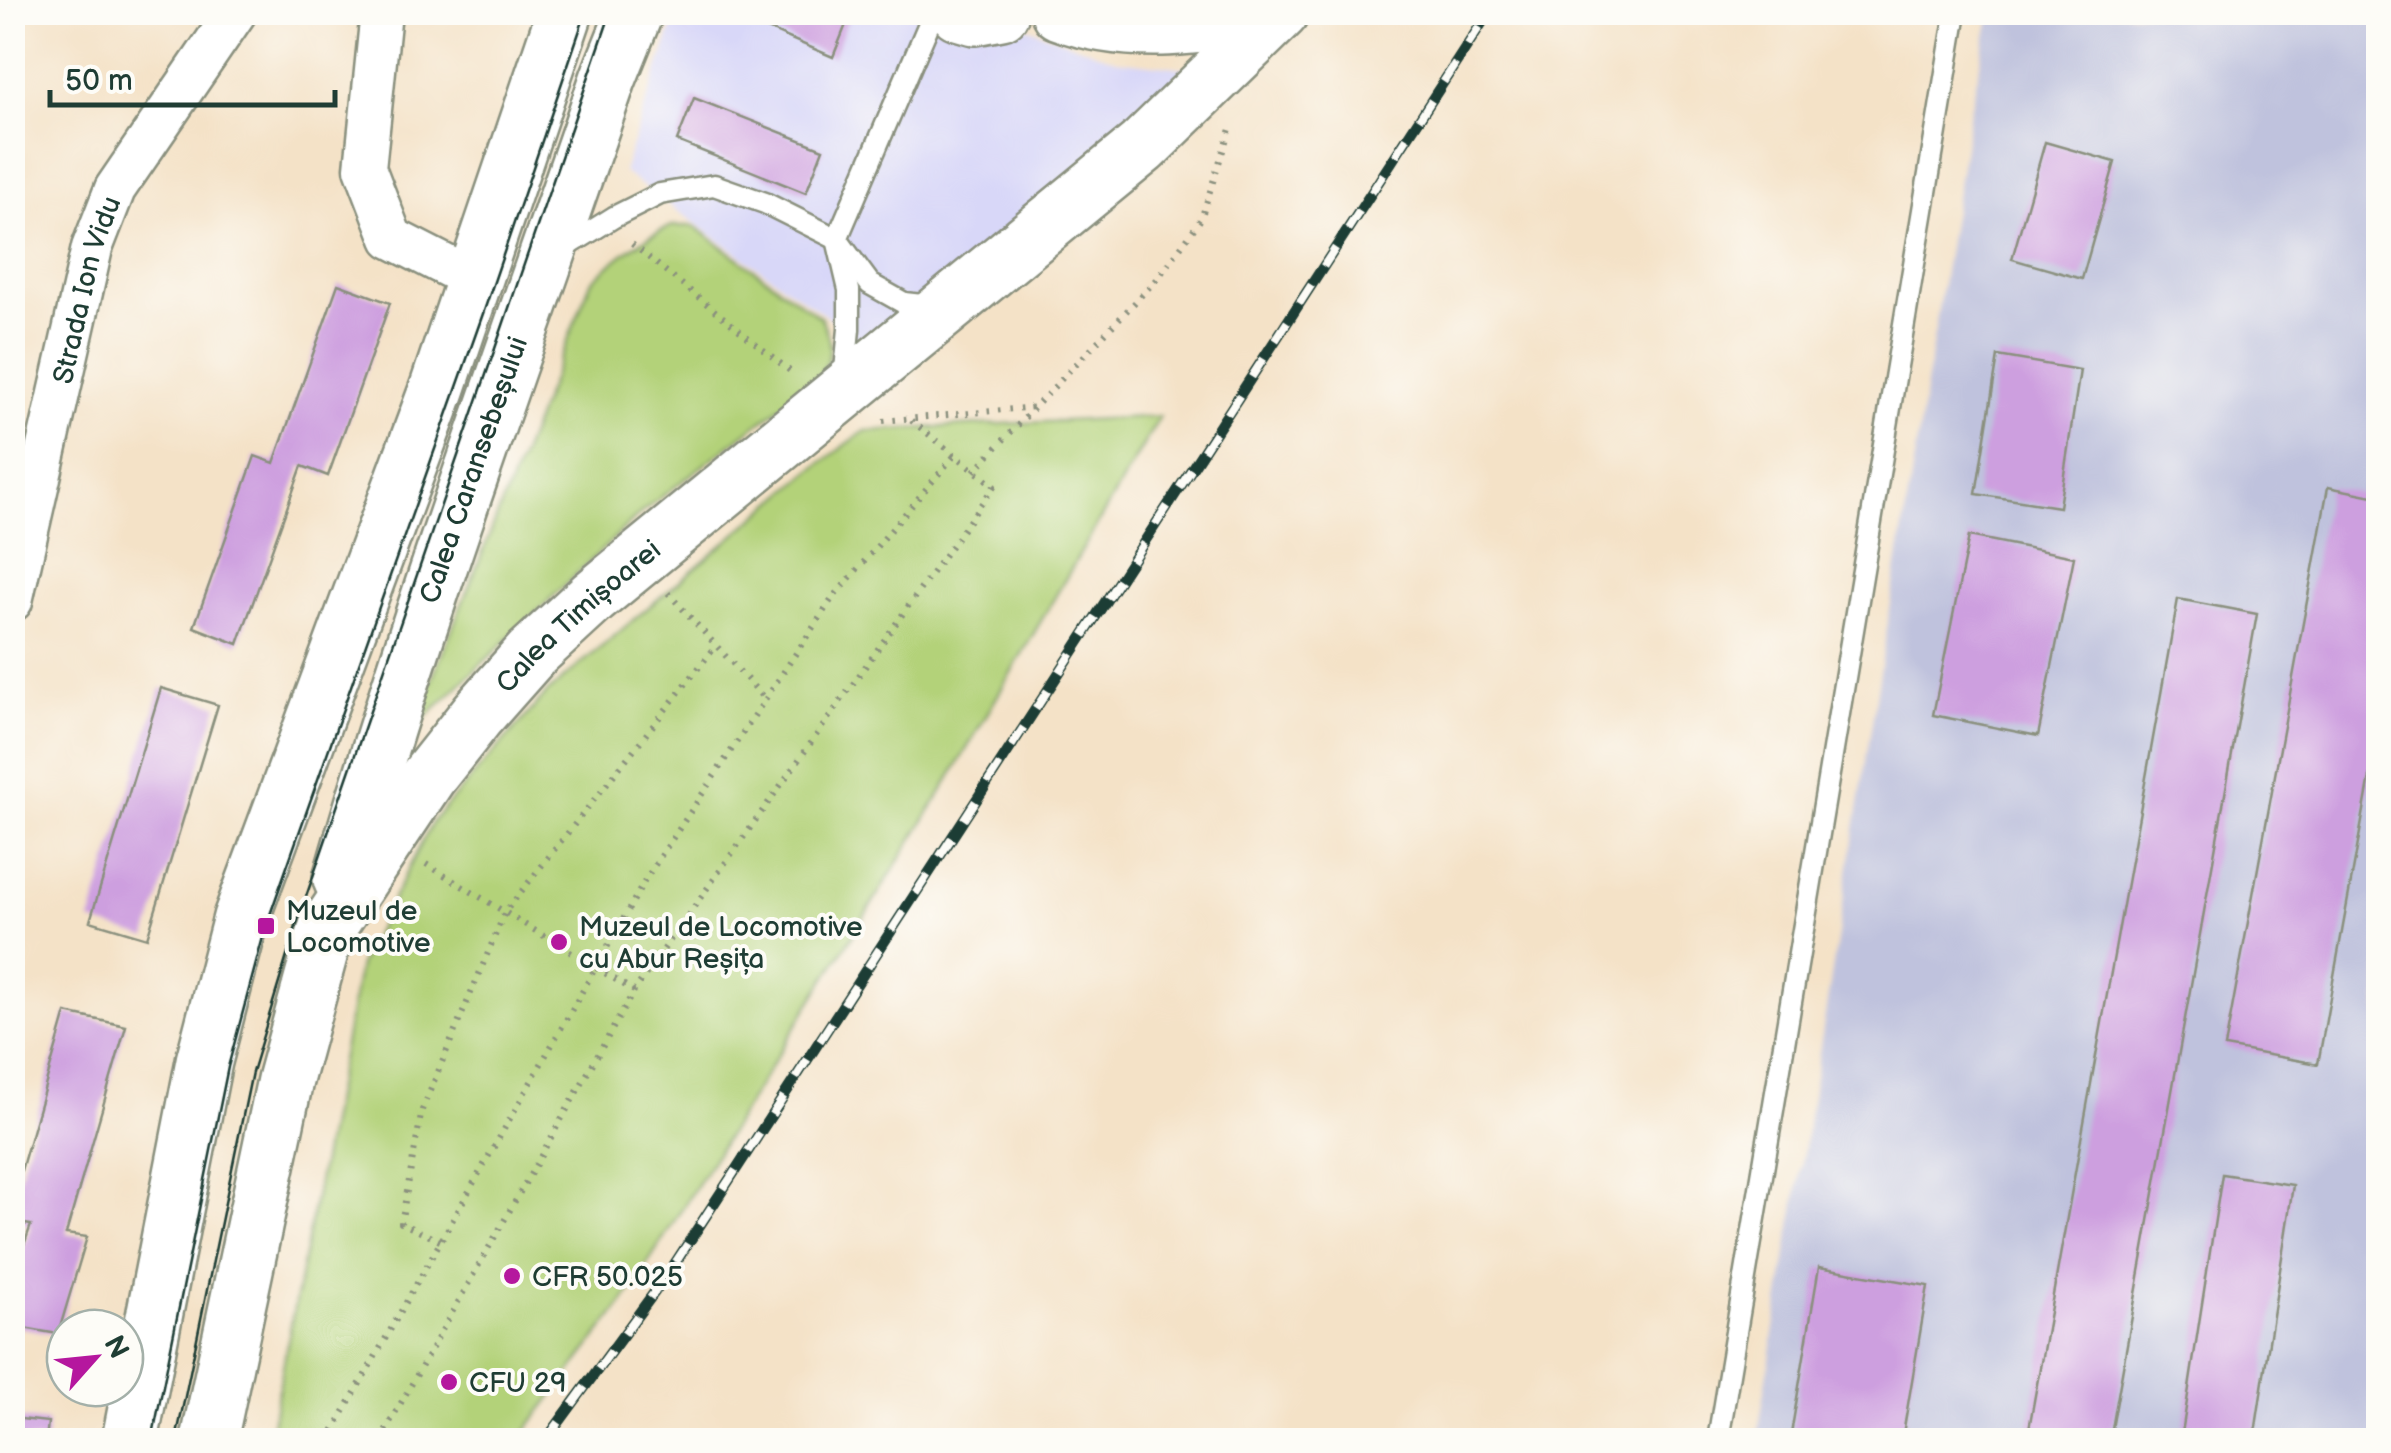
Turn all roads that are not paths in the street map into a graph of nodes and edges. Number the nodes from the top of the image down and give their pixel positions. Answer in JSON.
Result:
{"nodes":[{"id":1,"x":236,"y":12,"type":"edge"},
{"id":2,"x":381,"y":12,"type":"edge"},
{"id":3,"x":565,"y":12,"type":"edge"},
{"id":4,"x":635,"y":12,"type":"edge"},
{"id":5,"x":934,"y":12,"type":"edge"},
{"id":6,"x":958,"y":12,"type":"edge"},
{"id":7,"x":1001,"y":12,"type":"edge"},
{"id":8,"x":1059,"y":12,"type":"edge"},
{"id":9,"x":1280,"y":12,"type":"edge"},
{"id":10,"x":1956,"y":12,"type":"edge"},
{"id":11,"x":836,"y":240,"type":"junction"},
{"id":12,"x":546,"y":259,"type":"junction"},
{"id":13,"x":474,"y":280,"type":"junction"},
{"id":14,"x":946,"y":308,"type":"junction"},
{"id":15,"x":837,"y":398,"type":"junction"},
{"id":16,"x":12,"y":601,"type":"edge"},
{"id":17,"x":326,"y":930,"type":"junction"},
{"id":18,"x":130,"y":1440,"type":"edge"},
{"id":19,"x":208,"y":1440,"type":"edge"},
{"id":20,"x":1718,"y":1440,"type":"edge"}],
"edges":[{"from":1,"to":16,"type":"street","name":"Strada Ion Vidu"},
{"from":2,"to":13,"type":"street"},
{"from":3,"to":13,"type":"main road"},
{"from":4,"to":12,"type":"main road","name":"Calea Caransebeșului"},
{"from":5,"to":11,"type":"lane"},
{"from":6,"to":7,"type":"main road"},
{"from":8,"to":9,"type":"main road"},
{"from":9,"to":14,"type":"main road","name":"Calea Timișoarei"},
{"from":10,"to":20,"type":"lane"},
{"from":11,"to":12,"type":"lane"},
{"from":11,"to":14,"type":"lane"},
{"from":11,"to":15,"type":"lane"},
{"from":12,"to":17,"type":"main road","name":"Calea Caransebeșului"},
{"from":13,"to":18,"type":"main road"},
{"from":14,"to":15,"type":"main road","name":"Calea Timișoarei"},
{"from":15,"to":17,"type":"main road","name":"Calea Timișoarei"},
{"from":17,"to":19,"type":"main road","name":"Calea Timișoarei"}]}
